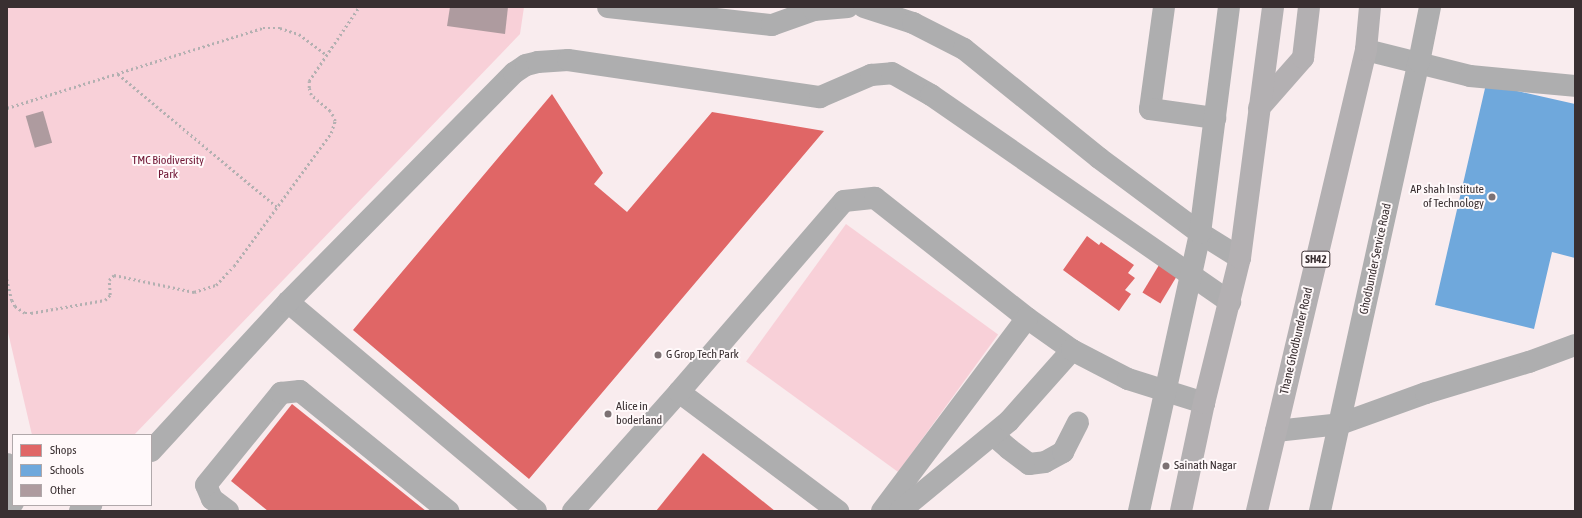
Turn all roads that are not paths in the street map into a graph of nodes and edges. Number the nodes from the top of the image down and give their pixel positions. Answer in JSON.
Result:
{"nodes":[{"id":1,"x":608,"y":7,"type":"edge"},
{"id":2,"x":848,"y":7,"type":"edge"},
{"id":3,"x":864,"y":7,"type":"edge"},
{"id":4,"x":1164,"y":7,"type":"edge"},
{"id":5,"x":1228,"y":7,"type":"edge"},
{"id":6,"x":1273,"y":7,"type":"edge"},
{"id":7,"x":1309,"y":7,"type":"edge"},
{"id":8,"x":1370,"y":7,"type":"edge"},
{"id":9,"x":1430,"y":7,"type":"edge"},
{"id":10,"x":1366,"y":50,"type":"junction"},
{"id":11,"x":1419,"y":62,"type":"junction"},
{"id":12,"x":1575,"y":86,"type":"edge"},
{"id":13,"x":1259,"y":108,"type":"junction"},
{"id":14,"x":1214,"y":118,"type":"junction"},
{"id":15,"x":1200,"y":233,"type":"junction"},
{"id":16,"x":1240,"y":258,"type":"junction"},
{"id":17,"x":1190,"y":276,"type":"junction"},
{"id":18,"x":288,"y":302,"type":"junction"},
{"id":19,"x":1230,"y":302,"type":"junction"},
{"id":20,"x":1027,"y":318,"type":"junction"},
{"id":21,"x":1575,"y":346,"type":"edge"},
{"id":22,"x":1072,"y":350,"type":"junction"},
{"id":23,"x":679,"y":392,"type":"junction"},
{"id":24,"x":1166,"y":392,"type":"junction"},
{"id":25,"x":1204,"y":403,"type":"junction"},
{"id":26,"x":1078,"y":422,"type":"dead end"},
{"id":27,"x":1340,"y":424,"type":"junction"},
{"id":28,"x":1276,"y":431,"type":"junction"},
{"id":29,"x":993,"y":435,"type":"junction"},
{"id":30,"x":152,"y":450,"type":"edge"},
{"id":31,"x":7,"y":464,"type":"edge"},
{"id":32,"x":12,"y":497,"type":"edge"},
{"id":33,"x":89,"y":506,"type":"edge"},
{"id":34,"x":836,"y":510,"type":"edge"},
{"id":35,"x":80,"y":511,"type":"edge"},
{"id":36,"x":228,"y":511,"type":"edge"},
{"id":37,"x":448,"y":511,"type":"edge"},
{"id":38,"x":536,"y":511,"type":"edge"},
{"id":39,"x":573,"y":511,"type":"edge"},
{"id":40,"x":882,"y":511,"type":"edge"},
{"id":41,"x":900,"y":511,"type":"edge"},
{"id":42,"x":1139,"y":511,"type":"edge"},
{"id":43,"x":1181,"y":511,"type":"edge"},
{"id":44,"x":1257,"y":511,"type":"edge"},
{"id":45,"x":1320,"y":511,"type":"edge"}],
"edges":[{"from":1,"to":2,"type":"street"},
{"from":3,"to":15,"type":"street"},
{"from":4,"to":14,"type":"street"},
{"from":5,"to":14,"type":"street"},
{"from":6,"to":13,"type":"main road"},
{"from":7,"to":13,"type":"main road"},
{"from":8,"to":10,"type":"main road","name":"Thane Ghodbunder Road","number":"SH42"},
{"from":9,"to":11,"type":"street","name":"Ghodbunder Service Road"},
{"from":10,"to":11,"type":"street"},
{"from":10,"to":28,"type":"main road","name":"Thane Ghodbunder Road","number":"SH42"},
{"from":11,"to":12,"type":"street"},
{"from":11,"to":27,"type":"street","name":"Ghodbunder Service Road"},
{"from":13,"to":16,"type":"main road"},
{"from":14,"to":15,"type":"street"},
{"from":15,"to":16,"type":"street"},
{"from":15,"to":17,"type":"street"},
{"from":16,"to":19,"type":"main road"},
{"from":17,"to":18,"type":"street"},
{"from":17,"to":19,"type":"street"},
{"from":17,"to":24,"type":"street"},
{"from":18,"to":30,"type":"street"},
{"from":18,"to":38,"type":"street"},
{"from":19,"to":25,"type":"main road"},
{"from":20,"to":22,"type":"street"},
{"from":20,"to":23,"type":"street"},
{"from":20,"to":40,"type":"street"},
{"from":21,"to":27,"type":"street"},
{"from":22,"to":24,"type":"street"},
{"from":22,"to":29,"type":"street"},
{"from":23,"to":34,"type":"street"},
{"from":23,"to":39,"type":"street"},
{"from":24,"to":25,"type":"street"},
{"from":24,"to":42,"type":"street"},
{"from":25,"to":43,"type":"main road"},
{"from":26,"to":29,"type":"street"},
{"from":27,"to":28,"type":"street"},
{"from":27,"to":45,"type":"street","name":"Ghodbunder Service Road"},
{"from":28,"to":44,"type":"main road","name":"Thane Ghodbunder Road","number":"SH42"},
{"from":29,"to":41,"type":"street"},
{"from":31,"to":32,"type":"street"},
{"from":33,"to":35,"type":"street"},
{"from":36,"to":37,"type":"street"}]}
